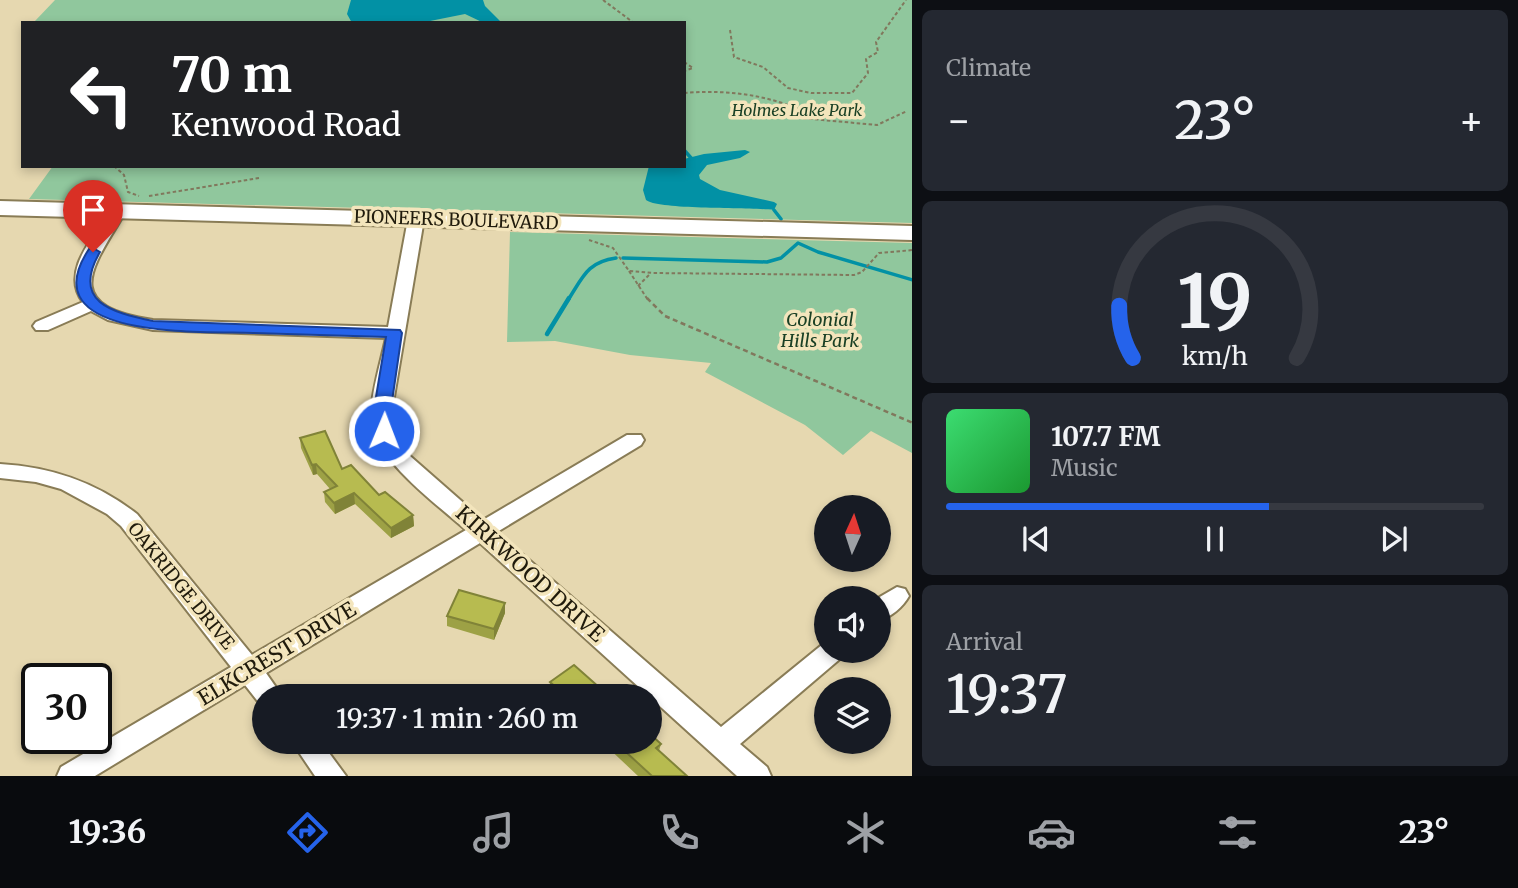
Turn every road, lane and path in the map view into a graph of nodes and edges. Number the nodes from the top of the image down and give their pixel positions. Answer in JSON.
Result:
{"nodes":[{"id":1,"x":603,"y":0,"type":"edge"},
{"id":2,"x":906,"y":0,"type":"edge"},
{"id":3,"x":631,"y":21,"type":"edge"},
{"id":4,"x":730,"y":30,"type":"dead end"},
{"id":5,"x":686,"y":93,"type":"edge"},
{"id":6,"x":907,"y":111,"type":"dead end"},
{"id":7,"x":779,"y":116,"type":"dead end"},
{"id":8,"x":819,"y":118,"type":"junction"},
{"id":9,"x":116,"y":168,"type":"edge"},
{"id":10,"x":259,"y":178,"type":"dead end"},
{"id":11,"x":0,"y":208,"type":"edge"},
{"id":12,"x":118,"y":211,"type":"junction"},
{"id":13,"x":416,"y":219,"type":"junction"},
{"id":14,"x":587,"y":240,"type":"dead end"},
{"id":15,"x":910,"y":246,"type":"edge"},
{"id":16,"x":912,"y":250,"type":"edge"},
{"id":17,"x":629,"y":271,"type":"junction"},
{"id":18,"x":653,"y":273,"type":"junction"},
{"id":19,"x":638,"y":286,"type":"junction"},
{"id":20,"x":93,"y":304,"type":"junction"},
{"id":21,"x":42,"y":326,"type":"dead end"},
{"id":22,"x":394,"y":333,"type":"junction"},
{"id":23,"x":912,"y":424,"type":"edge"},
{"id":24,"x":634,"y":440,"type":"dead end"},
{"id":25,"x":0,"y":471,"type":"edge"},
{"id":26,"x":482,"y":531,"type":"junction"},
{"id":27,"x":897,"y":596,"type":"dead end"},
{"id":28,"x":891,"y":601,"type":"edge"},
{"id":29,"x":818,"y":663,"type":"edge"},
{"id":30,"x":248,"y":670,"type":"junction"},
{"id":31,"x":259,"y":684,"type":"edge"},
{"id":32,"x":721,"y":744,"type":"junction"},
{"id":33,"x":315,"y":754,"type":"edge"},
{"id":34,"x":71,"y":776,"type":"edge"},
{"id":35,"x":332,"y":776,"type":"edge"},
{"id":36,"x":757,"y":776,"type":"edge"}],
"edges":[{"from":1,"to":3,"type":"path"},
{"from":2,"to":4,"type":"path"},
{"from":5,"to":8,"type":"path"},
{"from":6,"to":8,"type":"path"},
{"from":7,"to":8,"type":"path"},
{"from":9,"to":10,"type":"path"},
{"from":11,"to":12,"type":"main road","name":"PIONEERS BOULEVARD"},
{"from":12,"to":13,"type":"main road","name":"PIONEERS BOULEVARD"},
{"from":12,"to":20,"type":"street"},
{"from":13,"to":15,"type":"main road","name":"PIONEERS BOULEVARD"},
{"from":13,"to":22,"type":"street","name":"KIRKWOOD DRIVE"},
{"from":14,"to":17,"type":"path"},
{"from":15,"to":16,"type":"path"},
{"from":15,"to":18,"type":"path"},
{"from":17,"to":18,"type":"path"},
{"from":17,"to":19,"type":"path"},
{"from":18,"to":19,"type":"path"},
{"from":19,"to":23,"type":"path"},
{"from":20,"to":21,"type":"street"},
{"from":20,"to":22,"type":"street"},
{"from":22,"to":26,"type":"street","name":"KIRKWOOD DRIVE"},
{"from":24,"to":26,"type":"street","name":"ELKCREST DRIVE"},
{"from":25,"to":30,"type":"street","name":"OAKRIDGE DRIVE"},
{"from":26,"to":30,"type":"street","name":"ELKCREST DRIVE"},
{"from":26,"to":32,"type":"street","name":"KIRKWOOD DRIVE"},
{"from":27,"to":28,"type":"street"},
{"from":29,"to":32,"type":"street"},
{"from":30,"to":31,"type":"street","name":"OAKRIDGE DRIVE"},
{"from":30,"to":34,"type":"street","name":"ELKCREST DRIVE"},
{"from":32,"to":36,"type":"street","name":"KIRKWOOD DRIVE"},
{"from":33,"to":35,"type":"street"}]}
